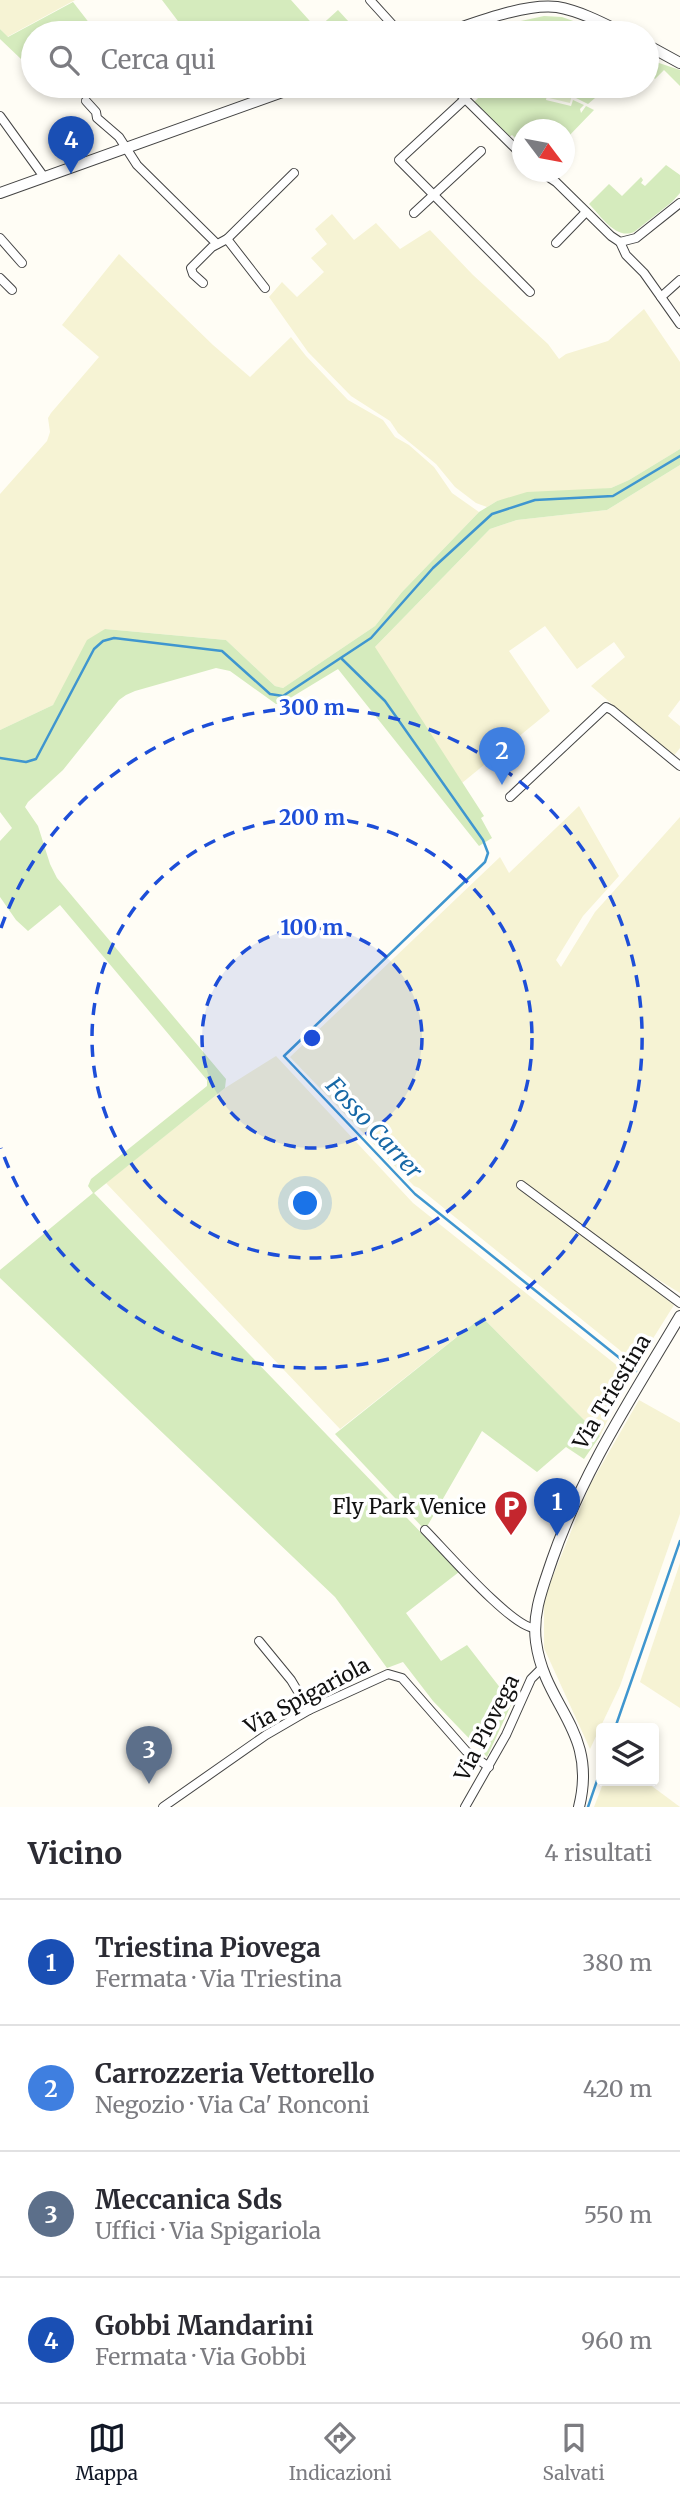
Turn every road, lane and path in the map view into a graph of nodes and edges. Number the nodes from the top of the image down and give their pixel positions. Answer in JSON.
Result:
{"nodes":[{"id":1,"x":370,"y":0,"type":"edge"},
{"id":2,"x":558,"y":4,"type":"edge"},
{"id":3,"x":389,"y":21,"type":"edge"},
{"id":4,"x":487,"y":21,"type":"edge"},
{"id":5,"x":597,"y":21,"type":"edge"},
{"id":6,"x":659,"y":52,"type":"edge"},
{"id":7,"x":680,"y":63,"type":"edge"},
{"id":8,"x":265,"y":98,"type":"edge"},
{"id":9,"x":465,"y":99,"type":"joint"},
{"id":10,"x":86,"y":101,"type":"dead end"},
{"id":11,"x":0,"y":116,"type":"edge"},
{"id":12,"x":512,"y":144,"type":"edge"},
{"id":13,"x":125,"y":148,"type":"junction"},
{"id":14,"x":481,"y":151,"type":"dead end"},
{"id":15,"x":294,"y":173,"type":"dead end"},
{"id":16,"x":44,"y":177,"type":"junction"},
{"id":17,"x":556,"y":182,"type":"edge"},
{"id":18,"x":0,"y":193,"type":"edge"},
{"id":19,"x":433,"y":195,"type":"junction"},
{"id":20,"x":680,"y":203,"type":"edge"},
{"id":21,"x":586,"y":212,"type":"junction"},
{"id":22,"x":414,"y":213,"type":"dead end"},
{"id":23,"x":0,"y":238,"type":"edge"},
{"id":24,"x":227,"y":239,"type":"junction"},
{"id":25,"x":622,"y":242,"type":"junction"},
{"id":26,"x":556,"y":243,"type":"dead end"},
{"id":27,"x":217,"y":244,"type":"junction"},
{"id":28,"x":22,"y":263,"type":"dead end"},
{"id":29,"x":0,"y":278,"type":"edge"},
{"id":30,"x":680,"y":280,"type":"edge"},
{"id":31,"x":203,"y":283,"type":"dead end"},
{"id":32,"x":265,"y":288,"type":"dead end"},
{"id":33,"x":12,"y":290,"type":"dead end"},
{"id":34,"x":530,"y":292,"type":"dead end"},
{"id":35,"x":661,"y":297,"type":"junction"},
{"id":36,"x":680,"y":324,"type":"edge"},
{"id":37,"x":680,"y":766,"type":"edge"},
{"id":38,"x":510,"y":797,"type":"dead end"},
{"id":39,"x":521,"y":1185,"type":"dead end"},
{"id":40,"x":680,"y":1303,"type":"edge"},
{"id":41,"x":680,"y":1316,"type":"edge"},
{"id":42,"x":425,"y":1530,"type":"dead end"},
{"id":43,"x":535,"y":1628,"type":"junction"},
{"id":44,"x":259,"y":1641,"type":"dead end"},
{"id":45,"x":542,"y":1668,"type":"junction"},
{"id":46,"x":309,"y":1710,"type":"junction"},
{"id":47,"x":489,"y":1767,"type":"junction"},
{"id":48,"x":163,"y":1807,"type":"edge"},
{"id":49,"x":466,"y":1807,"type":"edge"},
{"id":50,"x":579,"y":1807,"type":"edge"}],
"edges":[{"from":1,"to":3,"type":"street"},
{"from":2,"to":4,"type":"street"},
{"from":2,"to":5,"type":"street"},
{"from":6,"to":7,"type":"street"},
{"from":8,"to":13,"type":"street"},
{"from":9,"to":12,"type":"street"},
{"from":9,"to":19,"type":"street"},
{"from":10,"to":13,"type":"street"},
{"from":11,"to":16,"type":"street"},
{"from":13,"to":16,"type":"street"},
{"from":13,"to":27,"type":"street"},
{"from":14,"to":19,"type":"street"},
{"from":15,"to":24,"type":"street"},
{"from":16,"to":18,"type":"street"},
{"from":17,"to":21,"type":"street"},
{"from":19,"to":22,"type":"street"},
{"from":19,"to":34,"type":"street"},
{"from":20,"to":25,"type":"street"},
{"from":21,"to":25,"type":"street"},
{"from":21,"to":26,"type":"street"},
{"from":23,"to":28,"type":"street"},
{"from":24,"to":27,"type":"street"},
{"from":24,"to":32,"type":"street"},
{"from":25,"to":35,"type":"street"},
{"from":27,"to":31,"type":"street"},
{"from":29,"to":33,"type":"street"},
{"from":30,"to":35,"type":"street"},
{"from":35,"to":36,"type":"street"},
{"from":37,"to":38,"type":"street"},
{"from":39,"to":40,"type":"street"},
{"from":41,"to":43,"type":"street","name":"Via Triestina"},
{"from":42,"to":43,"type":"street"},
{"from":43,"to":45,"type":"street","name":"Via Triestina"},
{"from":44,"to":46,"type":"street"},
{"from":45,"to":47,"type":"street","name":"Via Piovega"},
{"from":45,"to":50,"type":"street","name":"Via Triestina"},
{"from":46,"to":47,"type":"street","name":"Via Spigariola"},
{"from":46,"to":48,"type":"street","name":"Via Spigariola"},
{"from":47,"to":49,"type":"street","name":"Via Piovega"}]}
